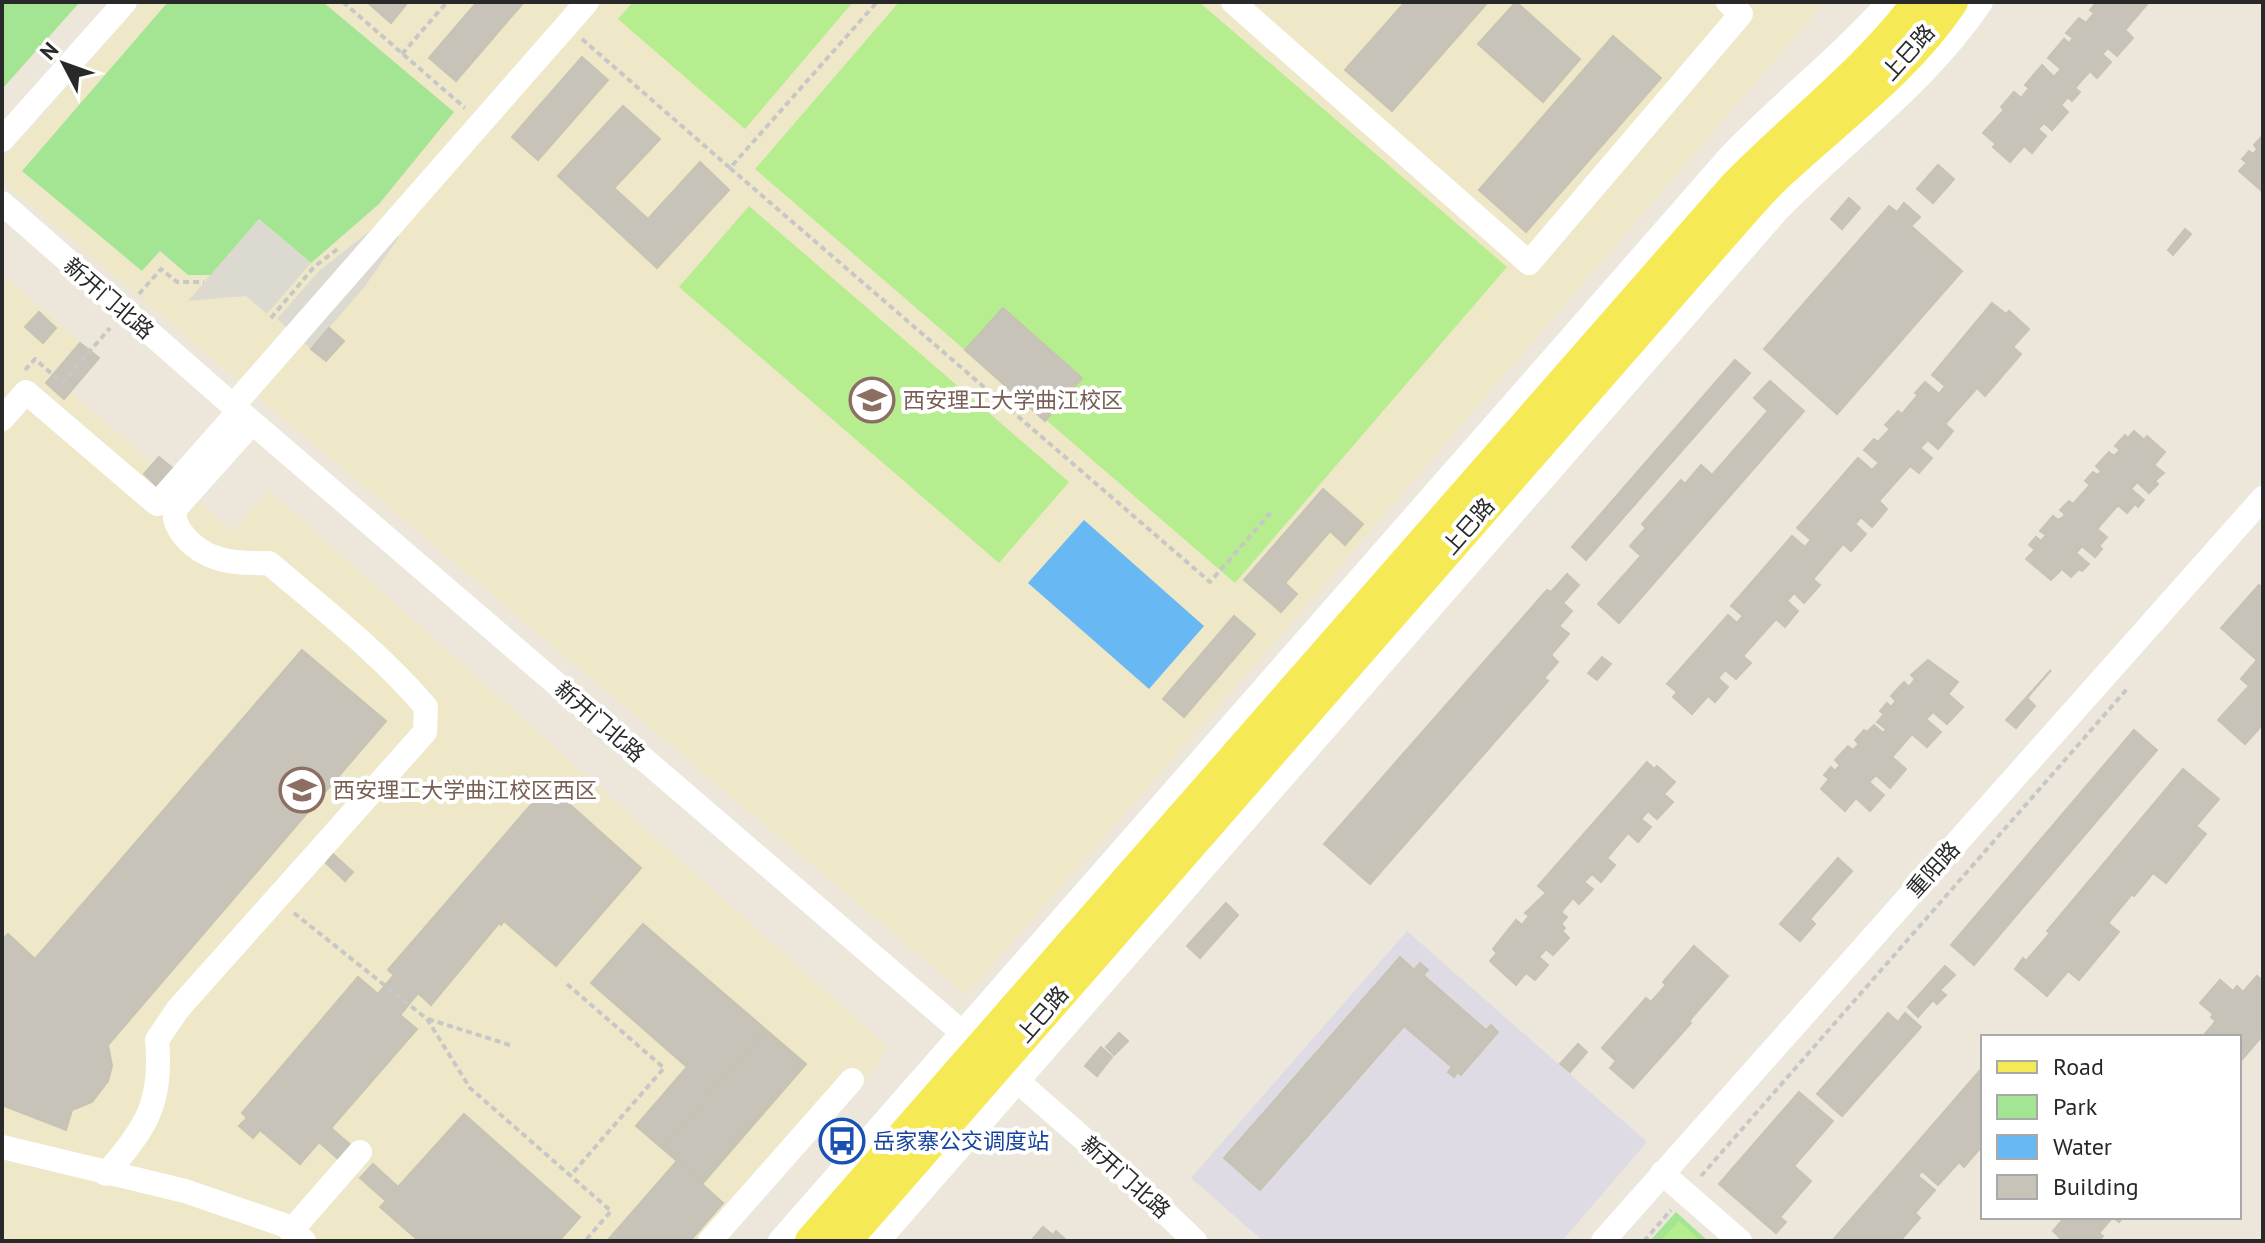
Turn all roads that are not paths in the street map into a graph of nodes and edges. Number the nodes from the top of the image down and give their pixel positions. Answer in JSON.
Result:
{"nodes":[{"id":1,"x":125,"y":2,"type":"edge"},
{"id":2,"x":587,"y":2,"type":"edge"},
{"id":3,"x":1233,"y":2,"type":"edge"},
{"id":4,"x":1728,"y":2,"type":"edge"},
{"id":5,"x":1889,"y":2,"type":"edge"},
{"id":6,"x":1918,"y":2,"type":"edge"},
{"id":7,"x":1952,"y":2,"type":"edge"},
{"id":8,"x":1981,"y":2,"type":"edge"},
{"id":9,"x":2,"y":140,"type":"edge"},
{"id":10,"x":2,"y":203,"type":"edge"},
{"id":11,"x":241,"y":413,"type":"junction"},
{"id":12,"x":2,"y":419,"type":"edge"},
{"id":13,"x":2263,"y":498,"type":"edge"},
{"id":14,"x":989,"y":1056,"type":"junction"},
{"id":15,"x":852,"y":1080,"type":"dead end"},
{"id":16,"x":2,"y":1147,"type":"edge"},
{"id":17,"x":360,"y":1152,"type":"dead end"},
{"id":18,"x":1662,"y":1173,"type":"junction"},
{"id":19,"x":106,"y":1174,"type":"junction"},
{"id":20,"x":297,"y":1236,"type":"edge"},
{"id":21,"x":710,"y":1241,"type":"edge"},
{"id":22,"x":780,"y":1241,"type":"edge"},
{"id":23,"x":811,"y":1241,"type":"edge"},
{"id":24,"x":845,"y":1241,"type":"edge"},
{"id":25,"x":878,"y":1241,"type":"edge"},
{"id":26,"x":1195,"y":1241,"type":"edge"},
{"id":27,"x":1603,"y":1241,"type":"edge"},
{"id":28,"x":1740,"y":1241,"type":"edge"}],
"edges":[{"from":1,"to":9,"type":"street"},
{"from":2,"to":11,"type":"street"},
{"from":3,"to":4,"type":"street"},
{"from":5,"to":14,"type":"street"},
{"from":6,"to":14,"type":"main road","name":"上巳路"},
{"from":7,"to":14,"type":"main road","name":"上巳路"},
{"from":8,"to":14,"type":"street"},
{"from":10,"to":11,"type":"street","name":"新开门北路"},
{"from":11,"to":12,"type":"street"},
{"from":11,"to":14,"type":"street","name":"新开门北路"},
{"from":11,"to":19,"type":"street"},
{"from":13,"to":18,"type":"street","name":"重阳路"},
{"from":14,"to":22,"type":"street"},
{"from":14,"to":23,"type":"main road"},
{"from":14,"to":24,"type":"main road"},
{"from":14,"to":25,"type":"street"},
{"from":14,"to":26,"type":"street","name":"新开门北路"},
{"from":15,"to":21,"type":"street"},
{"from":16,"to":19,"type":"street"},
{"from":17,"to":20,"type":"street"},
{"from":18,"to":27,"type":"street","name":"重阳路"},
{"from":18,"to":28,"type":"street"},
{"from":19,"to":20,"type":"street"}]}
